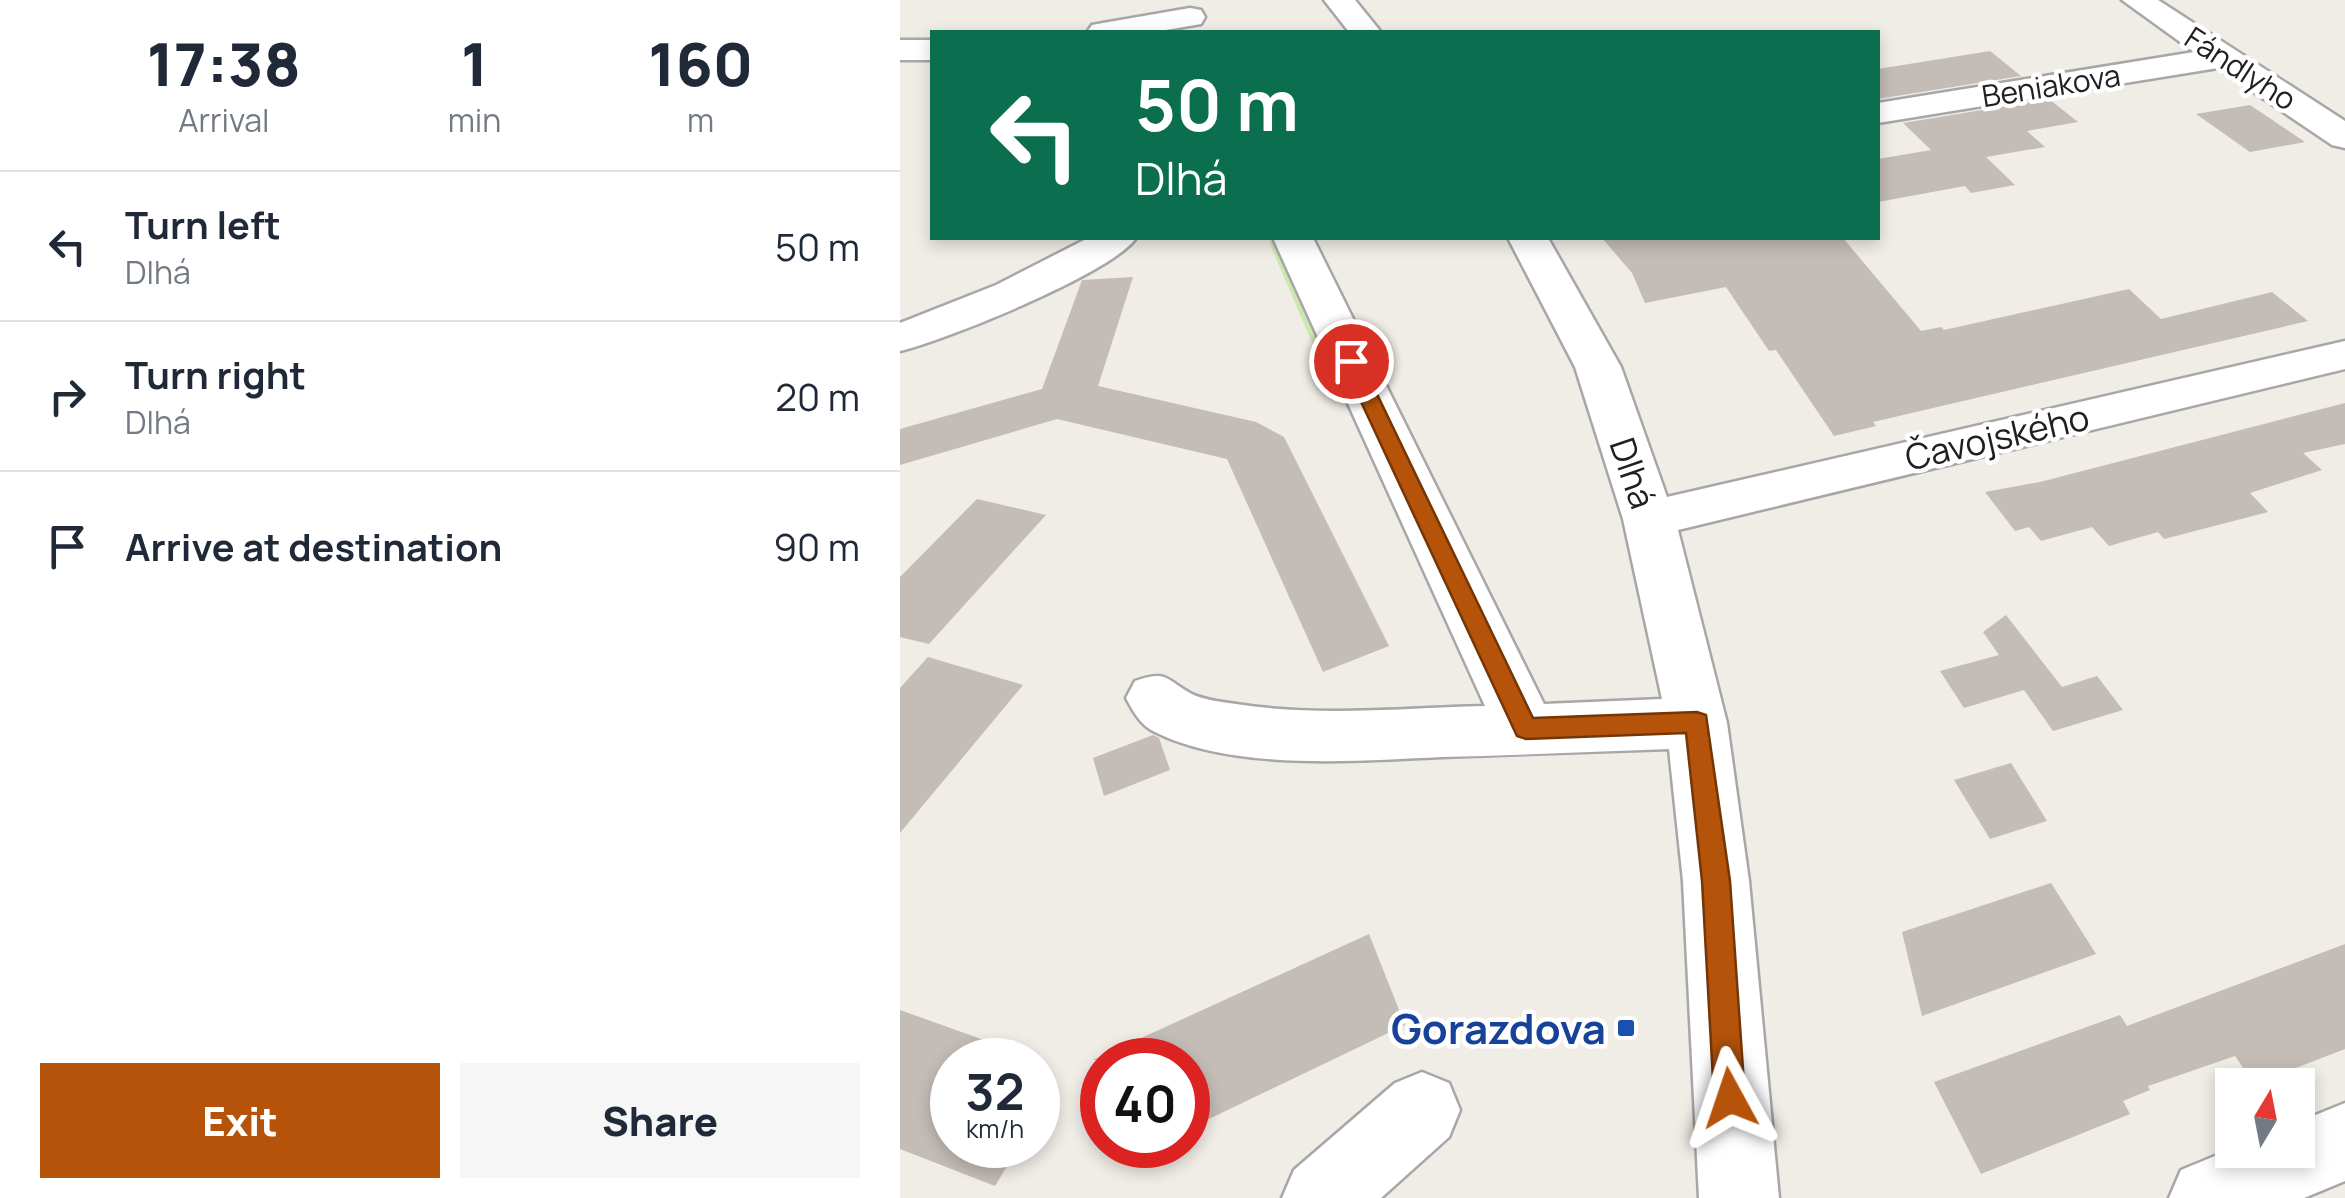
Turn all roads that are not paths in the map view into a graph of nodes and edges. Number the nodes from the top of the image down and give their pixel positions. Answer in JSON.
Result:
{"nodes":[{"id":1,"x":1338,"y":0,"type":"edge"},
{"id":2,"x":2138,"y":0,"type":"edge"},
{"id":3,"x":1190,"y":17,"type":"edge"},
{"id":4,"x":1115,"y":30,"type":"edge"},
{"id":5,"x":1363,"y":30,"type":"edge"},
{"id":6,"x":900,"y":50,"type":"edge"},
{"id":7,"x":930,"y":50,"type":"edge"},
{"id":8,"x":2224,"y":57,"type":"junction"},
{"id":9,"x":1880,"y":114,"type":"edge"},
{"id":10,"x":2345,"y":137,"type":"edge"},
{"id":11,"x":1113,"y":240,"type":"edge"},
{"id":12,"x":1294,"y":240,"type":"edge"},
{"id":13,"x":1529,"y":240,"type":"edge"},
{"id":14,"x":900,"y":338,"type":"edge"},
{"id":15,"x":2345,"y":355,"type":"edge"},
{"id":16,"x":1649,"y":518,"type":"junction"},
{"id":17,"x":1156,"y":698,"type":"dead end"},
{"id":18,"x":1697,"y":723,"type":"junction"},
{"id":19,"x":1526,"y":729,"type":"junction"},
{"id":20,"x":1422,"y":1110,"type":"dead end"},
{"id":21,"x":2345,"y":1142,"type":"edge"},
{"id":22,"x":1322,"y":1198,"type":"edge"},
{"id":23,"x":1739,"y":1198,"type":"edge"},
{"id":24,"x":2209,"y":1198,"type":"edge"}],
"edges":[{"from":1,"to":5,"type":"street"},
{"from":2,"to":8,"type":"street","name":"Fándlyho"},
{"from":3,"to":4,"type":"street"},
{"from":6,"to":7,"type":"street"},
{"from":8,"to":9,"type":"street","name":"Beniakova"},
{"from":8,"to":10,"type":"street","name":"Fándlyho"},
{"from":11,"to":14,"type":"street"},
{"from":12,"to":19,"type":"street"},
{"from":13,"to":16,"type":"street","name":"Dlhá"},
{"from":15,"to":16,"type":"street","name":"Čavojského"},
{"from":16,"to":18,"type":"street","name":"Dlhá"},
{"from":17,"to":19,"type":"street"},
{"from":18,"to":19,"type":"street"},
{"from":18,"to":23,"type":"street","name":"Dlhá"},
{"from":20,"to":22,"type":"street"},
{"from":21,"to":24,"type":"street"}]}
